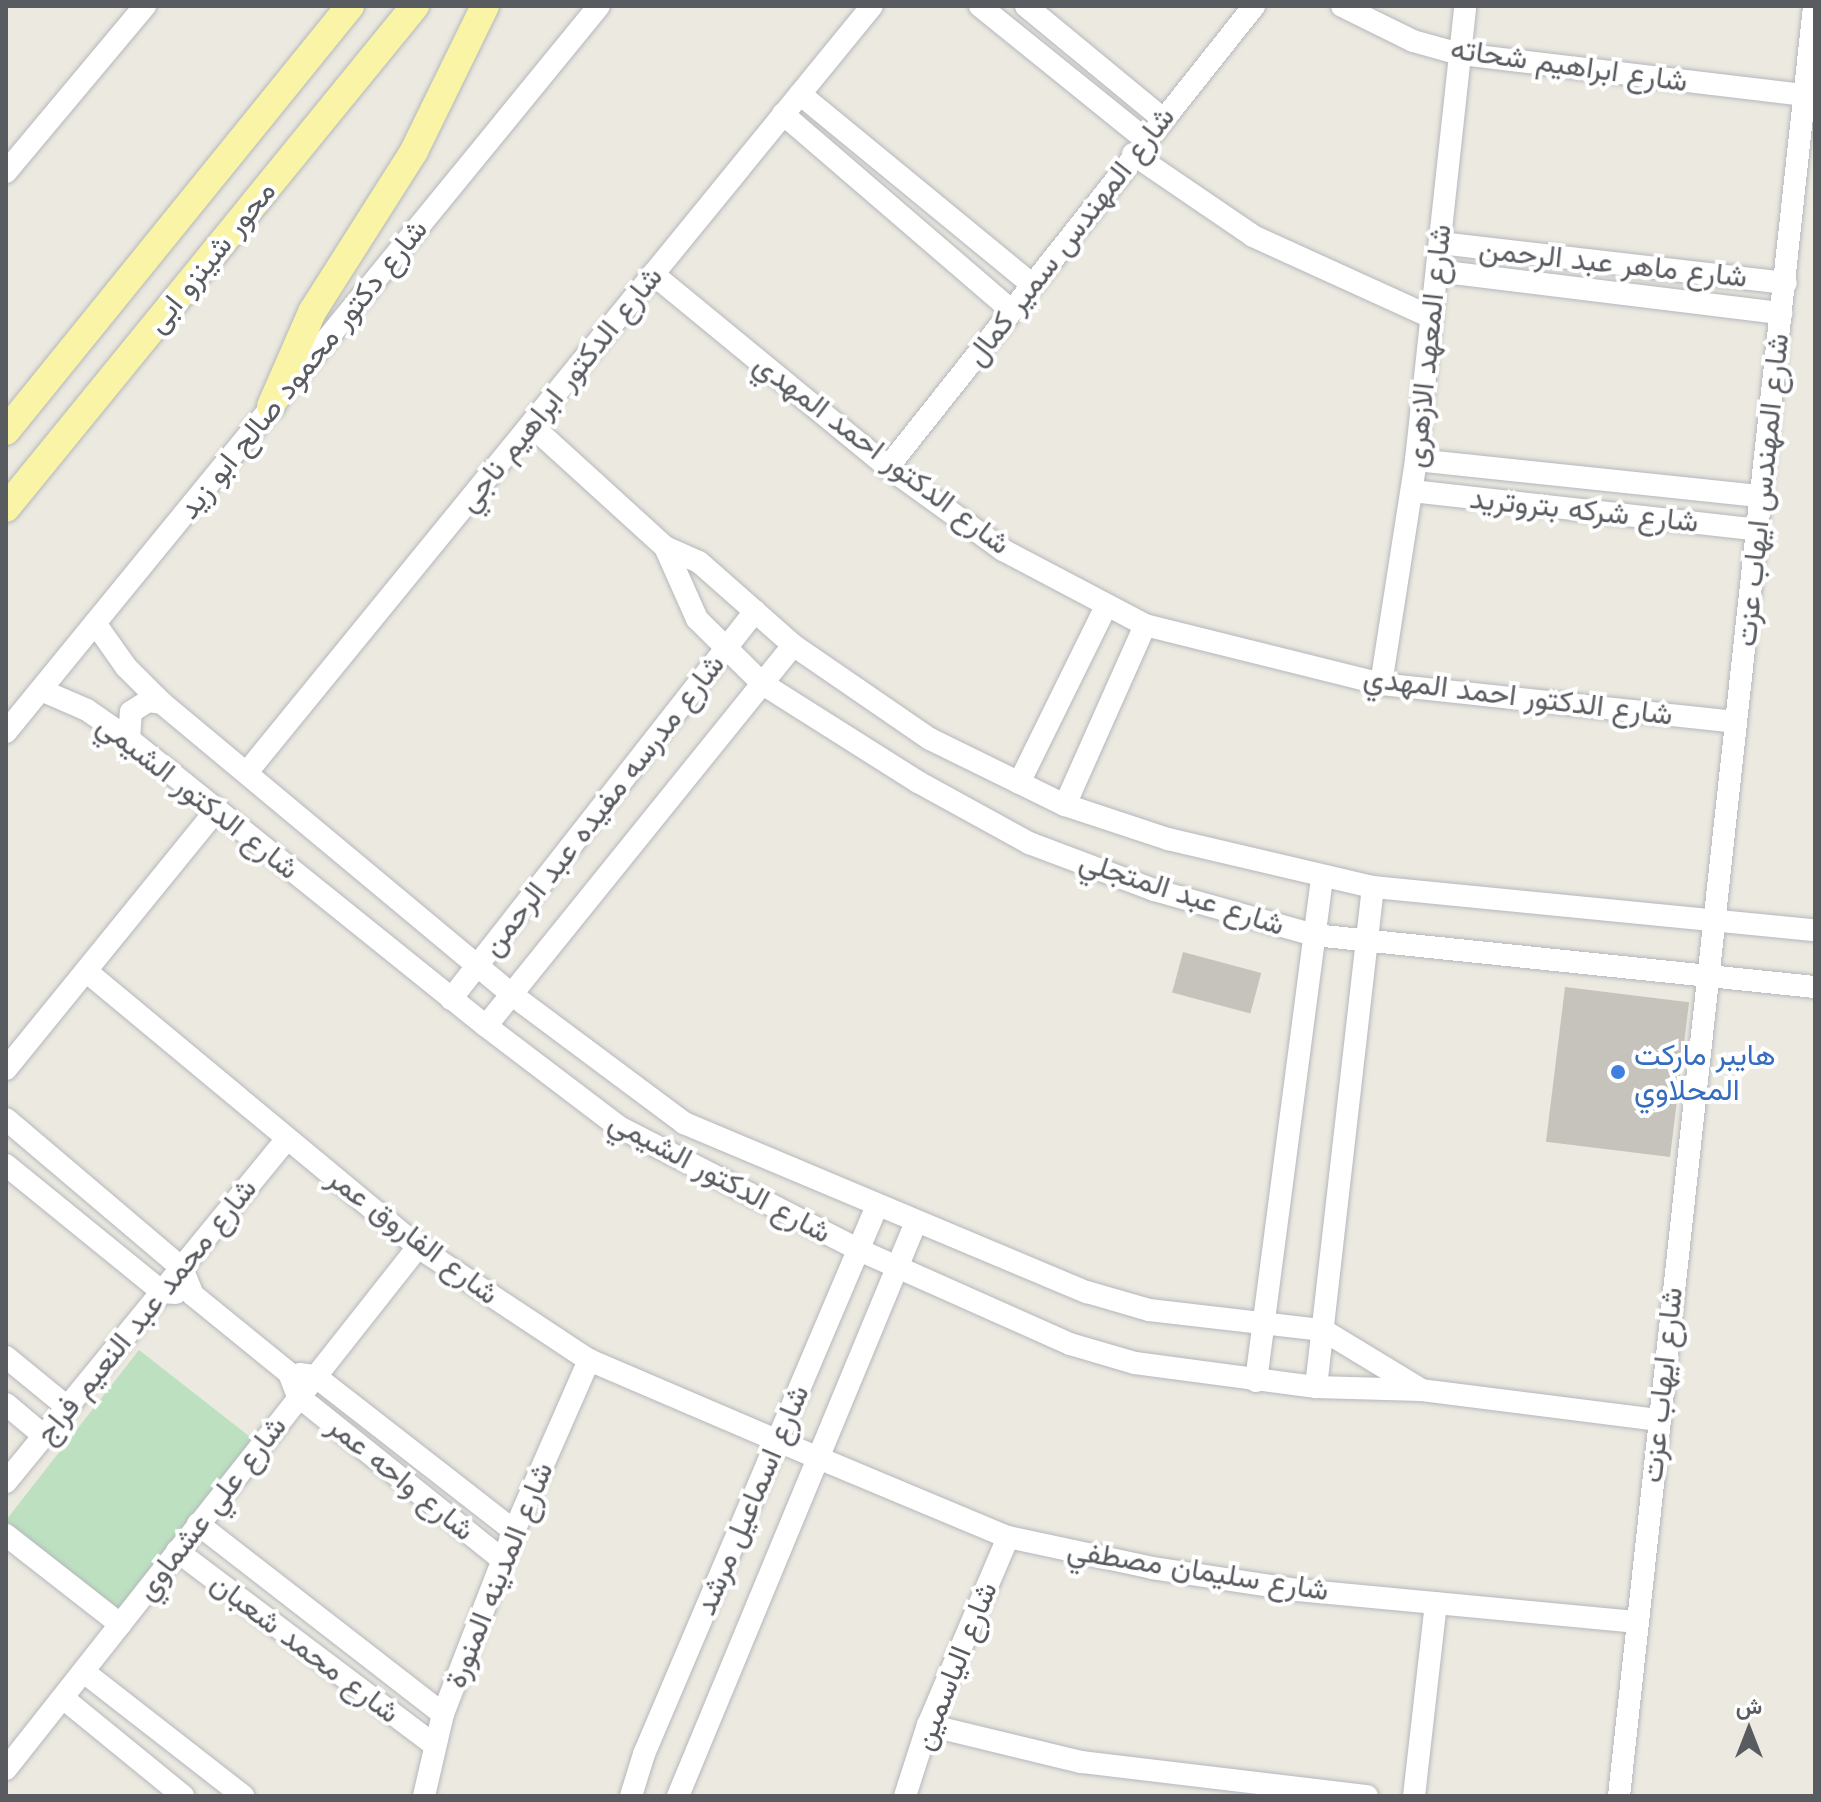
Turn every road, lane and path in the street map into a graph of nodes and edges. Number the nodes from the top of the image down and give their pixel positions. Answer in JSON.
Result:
{"nodes":[{"id":1,"x":145,"y":6,"type":"edge"},
{"id":2,"x":350,"y":6,"type":"edge"},
{"id":3,"x":415,"y":6,"type":"edge"},
{"id":4,"x":485,"y":6,"type":"edge"},
{"id":5,"x":599,"y":6,"type":"edge"},
{"id":6,"x":872,"y":6,"type":"edge"},
{"id":7,"x":980,"y":6,"type":"edge"},
{"id":8,"x":1026,"y":6,"type":"edge"},
{"id":9,"x":1254,"y":6,"type":"edge"},
{"id":10,"x":1342,"y":6,"type":"edge"},
{"id":11,"x":1465,"y":6,"type":"edge"},
{"id":12,"x":1814,"y":6,"type":"edge"},
{"id":13,"x":1460,"y":54,"type":"junction"},
{"id":14,"x":800,"y":94,"type":"junction"},
{"id":15,"x":1805,"y":95,"type":"junction"},
{"id":16,"x":783,"y":114,"type":"junction"},
{"id":17,"x":1163,"y":119,"type":"junction"},
{"id":18,"x":1139,"y":146,"type":"junction"},
{"id":19,"x":6,"y":172,"type":"edge"},
{"id":20,"x":1440,"y":243,"type":"junction"},
{"id":21,"x":1437,"y":271,"type":"junction"},
{"id":22,"x":653,"y":274,"type":"junction"},
{"id":23,"x":1786,"y":283,"type":"junction"},
{"id":24,"x":1031,"y":284,"type":"junction"},
{"id":25,"x":1011,"y":310,"type":"junction"},
{"id":26,"x":1781,"y":313,"type":"junction"},
{"id":27,"x":1431,"y":317,"type":"junction"},
{"id":28,"x":271,"y":406,"type":"junction"},
{"id":29,"x":532,"y":426,"type":"junction"},
{"id":30,"x":6,"y":431,"type":"edge"},
{"id":31,"x":1416,"y":460,"type":"junction"},
{"id":32,"x":888,"y":467,"type":"junction"},
{"id":33,"x":1412,"y":491,"type":"junction"},
{"id":34,"x":1761,"y":496,"type":"junction"},
{"id":35,"x":6,"y":508,"type":"edge"},
{"id":36,"x":1757,"y":530,"type":"junction"},
{"id":37,"x":665,"y":547,"type":"junction"},
{"id":38,"x":1105,"y":608,"type":"junction"},
{"id":39,"x":755,"y":611,"type":"junction"},
{"id":40,"x":95,"y":623,"type":"junction"},
{"id":41,"x":1145,"y":625,"type":"junction"},
{"id":42,"x":793,"y":645,"type":"junction"},
{"id":43,"x":725,"y":650,"type":"junction"},
{"id":44,"x":763,"y":684,"type":"junction"},
{"id":45,"x":1381,"y":684,"type":"junction"},
{"id":46,"x":41,"y":690,"type":"junction"},
{"id":47,"x":162,"y":703,"type":"junction"},
{"id":48,"x":1736,"y":722,"type":"junction"},
{"id":49,"x":6,"y":732,"type":"edge"},
{"id":50,"x":129,"y":739,"type":"junction"},
{"id":51,"x":248,"y":771,"type":"junction"},
{"id":52,"x":1019,"y":783,"type":"junction"},
{"id":53,"x":1065,"y":805,"type":"junction"},
{"id":54,"x":217,"y":809,"type":"junction"},
{"id":55,"x":1322,"y":878,"type":"junction"},
{"id":56,"x":1373,"y":887,"type":"junction"},
{"id":57,"x":1714,"y":918,"type":"junction"},
{"id":58,"x":1815,"y":930,"type":"edge"},
{"id":59,"x":1314,"y":935,"type":"junction"},
{"id":60,"x":1368,"y":943,"type":"junction"},
{"id":61,"x":477,"y":966,"type":"junction"},
{"id":62,"x":86,"y":971,"type":"junction"},
{"id":63,"x":1706,"y":974,"type":"junction"},
{"id":64,"x":1815,"y":987,"type":"edge"},
{"id":65,"x":511,"y":994,"type":"junction"},
{"id":66,"x":451,"y":999,"type":"junction"},
{"id":67,"x":486,"y":1026,"type":"junction"},
{"id":68,"x":6,"y":1069,"type":"edge"},
{"id":69,"x":6,"y":1119,"type":"edge"},
{"id":70,"x":286,"y":1140,"type":"junction"},
{"id":71,"x":6,"y":1165,"type":"edge"},
{"id":72,"x":877,"y":1206,"type":"junction"},
{"id":73,"x":916,"y":1222,"type":"junction"},
{"id":74,"x":418,"y":1247,"type":"junction"},
{"id":75,"x":859,"y":1250,"type":"junction"},
{"id":76,"x":898,"y":1266,"type":"junction"},
{"id":77,"x":182,"y":1268,"type":"junction"},
{"id":78,"x":162,"y":1292,"type":"junction"},
{"id":79,"x":193,"y":1295,"type":"junction"},
{"id":80,"x":1264,"y":1324,"type":"junction"},
{"id":81,"x":1323,"y":1330,"type":"junction"},
{"id":82,"x":6,"y":1357,"type":"edge"},
{"id":83,"x":589,"y":1360,"type":"junction"},
{"id":84,"x":289,"y":1373,"type":"junction"},
{"id":85,"x":315,"y":1376,"type":"junction"},
{"id":86,"x":1256,"y":1381,"type":"junction"},
{"id":87,"x":1316,"y":1387,"type":"junction"},
{"id":88,"x":1421,"y":1390,"type":"junction"},
{"id":89,"x":298,"y":1396,"type":"junction"},
{"id":90,"x":6,"y":1404,"type":"edge"},
{"id":91,"x":67,"y":1407,"type":"junction"},
{"id":92,"x":1658,"y":1420,"type":"junction"},
{"id":93,"x":44,"y":1436,"type":"junction"},
{"id":94,"x":778,"y":1441,"type":"junction"},
{"id":95,"x":816,"y":1457,"type":"junction"},
{"id":96,"x":6,"y":1482,"type":"edge"},
{"id":97,"x":198,"y":1524,"type":"junction"},
{"id":98,"x":514,"y":1531,"type":"junction"},
{"id":99,"x":6,"y":1535,"type":"edge"},
{"id":100,"x":1008,"y":1537,"type":"junction"},
{"id":101,"x":177,"y":1551,"type":"junction"},
{"id":102,"x":503,"y":1560,"type":"junction"},
{"id":103,"x":1436,"y":1603,"type":"junction"},
{"id":104,"x":1637,"y":1622,"type":"junction"},
{"id":105,"x":120,"y":1624,"type":"junction"},
{"id":106,"x":84,"y":1672,"type":"junction"},
{"id":107,"x":63,"y":1698,"type":"junction"},
{"id":108,"x":443,"y":1714,"type":"junction"},
{"id":109,"x":928,"y":1725,"type":"junction"},
{"id":110,"x":433,"y":1744,"type":"junction"},
{"id":111,"x":6,"y":1769,"type":"edge"},
{"id":112,"x":183,"y":1796,"type":"edge"},
{"id":113,"x":243,"y":1796,"type":"edge"},
{"id":114,"x":424,"y":1796,"type":"edge"},
{"id":115,"x":631,"y":1796,"type":"edge"},
{"id":116,"x":678,"y":1796,"type":"edge"},
{"id":117,"x":905,"y":1796,"type":"edge"},
{"id":118,"x":1367,"y":1796,"type":"edge"},
{"id":119,"x":1414,"y":1796,"type":"edge"},
{"id":120,"x":1619,"y":1796,"type":"edge"}],
"edges":[{"from":1,"to":19,"type":"street"},
{"from":2,"to":30,"type":"main road","name":"محور شينزو ابى"},
{"from":3,"to":35,"type":"main road","name":"محور شينزو ابى"},
{"from":4,"to":28,"type":"main road"},
{"from":5,"to":28,"type":"street","name":"شارع دكتور محمود صالح ابو زيد"},
{"from":6,"to":14,"type":"street","name":"شارع الدكتور ابراهيم ناجي"},
{"from":7,"to":18,"type":"street"},
{"from":8,"to":17,"type":"street"},
{"from":9,"to":17,"type":"street","name":"شارع المهندس سمير كمال"},
{"from":10,"to":13,"type":"street","name":"شارع ابراهيم شحاته"},
{"from":11,"to":13,"type":"street","name":"شارع المعهد الازهرى"},
{"from":12,"to":15,"type":"street","name":"شارع المهندس ايهاب عزت"},
{"from":13,"to":15,"type":"street","name":"شارع ابراهيم شحاته"},
{"from":13,"to":20,"type":"street","name":"شارع المعهد الازهرى"},
{"from":14,"to":16,"type":"street","name":"شارع الدكتور ابراهيم ناجي"},
{"from":14,"to":24,"type":"street"},
{"from":15,"to":23,"type":"street","name":"شارع المهندس ايهاب عزت"},
{"from":16,"to":22,"type":"street","name":"شارع الدكتور ابراهيم ناجي"},
{"from":16,"to":25,"type":"street"},
{"from":17,"to":18,"type":"street","name":"شارع المهندس سمير كمال"},
{"from":18,"to":24,"type":"street","name":"شارع المهندس سمير كمال"},
{"from":18,"to":27,"type":"street"},
{"from":20,"to":21,"type":"street","name":"شارع المعهد الازهرى"},
{"from":20,"to":23,"type":"street","name":"شارع ماهر عبد الرحمن"},
{"from":21,"to":26,"type":"street","name":"شارع ماهر عبد الرحمن"},
{"from":21,"to":27,"type":"street","name":"شارع المعهد الازهرى"},
{"from":22,"to":29,"type":"street","name":"شارع الدكتور ابراهيم ناجي"},
{"from":22,"to":32,"type":"street","name":"شارع الدكتور احمد المهدي"},
{"from":23,"to":26,"type":"street","name":"شارع المهندس ايهاب عزت"},
{"from":24,"to":25,"type":"street","name":"شارع المهندس سمير كمال"},
{"from":25,"to":32,"type":"street","name":"شارع المهندس سمير كمال"},
{"from":26,"to":34,"type":"street","name":"شارع المهندس ايهاب عزت"},
{"from":27,"to":31,"type":"street","name":"شارع المعهد الازهرى"},
{"from":28,"to":40,"type":"street","name":"شارع دكتور محمود صالح ابو زيد"},
{"from":29,"to":37,"type":"street","name":"شارع عبد المتجلي"},
{"from":29,"to":51,"type":"street","name":"شارع الدكتور ابراهيم ناجي"},
{"from":31,"to":33,"type":"street","name":"شارع المعهد الازهرى"},
{"from":31,"to":34,"type":"street","name":"شارع شركه بتروتريد"},
{"from":32,"to":38,"type":"street","name":"شارع الدكتور احمد المهدي"},
{"from":33,"to":36,"type":"street","name":"شارع شركه بتروتريد"},
{"from":33,"to":45,"type":"street","name":"شارع المعهد الازهرى"},
{"from":34,"to":36,"type":"street","name":"شارع المهندس ايهاب عزت"},
{"from":36,"to":48,"type":"street","name":"شارع المهندس ايهاب عزت"},
{"from":37,"to":39,"type":"street","name":"شارع عبد المتجلي"},
{"from":37,"to":43,"type":"street","name":"شارع عبد المتجلي"},
{"from":38,"to":41,"type":"street","name":"شارع الدكتور احمد المهدي"},
{"from":38,"to":52,"type":"street"},
{"from":39,"to":42,"type":"street","name":"شارع عبد المتجلي"},
{"from":39,"to":43,"type":"street","name":"شارع مدرسه مفيده عبد الرحمن"},
{"from":40,"to":46,"type":"street","name":"شارع دكتور محمود صالح ابو زيد"},
{"from":40,"to":47,"type":"street","name":"شارع الدكتور الشيمي"},
{"from":41,"to":45,"type":"street","name":"شارع الدكتور احمد المهدي"},
{"from":41,"to":53,"type":"street"},
{"from":42,"to":44,"type":"street","name":"شارع مدرسه مفيده عبد الرحمن"},
{"from":42,"to":52,"type":"street","name":"شارع عبد المتجلي"},
{"from":43,"to":44,"type":"street","name":"شارع عبد المتجلي"},
{"from":43,"to":61,"type":"street","name":"شارع مدرسه مفيده عبد الرحمن"},
{"from":44,"to":59,"type":"street","name":"شارع عبد المتجلي"},
{"from":44,"to":65,"type":"street","name":"شارع مدرسه مفيده عبد الرحمن"},
{"from":45,"to":48,"type":"street","name":"شارع الدكتور احمد المهدي"},
{"from":46,"to":49,"type":"street","name":"شارع دكتور محمود صالح ابو زيد"},
{"from":46,"to":50,"type":"street","name":"شارع الدكتور الشيمي"},
{"from":47,"to":50,"type":"street"},
{"from":47,"to":51,"type":"street","name":"شارع الدكتور الشيمي"},
{"from":48,"to":57,"type":"street","name":"شارع المهندس ايهاب عزت"},
{"from":50,"to":54,"type":"street","name":"شارع الدكتور الشيمي"},
{"from":51,"to":61,"type":"street","name":"شارع الدكتور الشيمي"},
{"from":52,"to":53,"type":"street","name":"شارع عبد المتجلي"},
{"from":53,"to":55,"type":"street","name":"شارع عبد المتجلي"},
{"from":54,"to":62,"type":"street"},
{"from":54,"to":66,"type":"street","name":"شارع الدكتور الشيمي"},
{"from":55,"to":56,"type":"street","name":"شارع عبد المتجلي"},
{"from":55,"to":59,"type":"street"},
{"from":56,"to":57,"type":"street","name":"شارع عبد المتجلي"},
{"from":56,"to":60,"type":"street"},
{"from":57,"to":58,"type":"street","name":"شارع عبد المتجلي"},
{"from":57,"to":63,"type":"street","name":"شارع المهندس ايهاب عزت"},
{"from":59,"to":60,"type":"street","name":"شارع عبد المتجلي"},
{"from":59,"to":80,"type":"street"},
{"from":60,"to":63,"type":"street","name":"شارع عبد المتجلي"},
{"from":60,"to":81,"type":"street"},
{"from":61,"to":65,"type":"street","name":"شارع الدكتور الشيمي"},
{"from":61,"to":66,"type":"street","name":"شارع مدرسه مفيده عبد الرحمن"},
{"from":62,"to":68,"type":"street"},
{"from":62,"to":70,"type":"street","name":"شارع الفاروق عمر"},
{"from":63,"to":64,"type":"street","name":"شارع عبد المتجلي"},
{"from":63,"to":92,"type":"street","name":"شارع ايهاب عزت"},
{"from":65,"to":67,"type":"street","name":"شارع مدرسه مفيده عبد الرحمن"},
{"from":65,"to":72,"type":"street","name":"شارع الدكتور الشيمي"},
{"from":66,"to":67,"type":"street","name":"شارع الدكتور الشيمي"},
{"from":67,"to":75,"type":"street","name":"شارع الدكتور الشيمي"},
{"from":69,"to":77,"type":"street"},
{"from":70,"to":74,"type":"street","name":"شارع الفاروق عمر"},
{"from":70,"to":77,"type":"street","name":"شارع محمد عبد النعيم فراج"},
{"from":71,"to":78,"type":"street"},
{"from":72,"to":73,"type":"street","name":"شارع الدكتور الشيمي"},
{"from":72,"to":75,"type":"street","name":"شارع اسماعيل مرشد"},
{"from":73,"to":76,"type":"street","name":"شارع اسماعيل مرشد"},
{"from":73,"to":80,"type":"street","name":"شارع الدكتور الشيمي"},
{"from":74,"to":83,"type":"street","name":"شارع الفاروق عمر"},
{"from":74,"to":85,"type":"street","name":"شارع علي عشماوي"},
{"from":75,"to":76,"type":"street","name":"شارع الدكتور الشيمي"},
{"from":75,"to":94,"type":"street","name":"شارع اسماعيل مرشد"},
{"from":76,"to":86,"type":"street","name":"شارع الدكتور الشيمي"},
{"from":76,"to":95,"type":"street","name":"شارع اسماعيل مرشد"},
{"from":77,"to":78,"type":"street","name":"شارع محمد عبد النعيم فراج"},
{"from":77,"to":79,"type":"street"},
{"from":78,"to":79,"type":"street"},
{"from":78,"to":91,"type":"street","name":"شارع محمد عبد النعيم فراج"},
{"from":79,"to":84,"type":"street"},
{"from":80,"to":81,"type":"street","name":"شارع الدكتور الشيمي"},
{"from":80,"to":86,"type":"street"},
{"from":81,"to":87,"type":"street"},
{"from":81,"to":88,"type":"street","name":"شارع الدكتور الشيمي"},
{"from":82,"to":91,"type":"street"},
{"from":83,"to":94,"type":"street","name":"شارع الفاروق عمر"},
{"from":83,"to":98,"type":"street","name":"شارع المدينه المنورة"},
{"from":84,"to":85,"type":"street"},
{"from":84,"to":89,"type":"street"},
{"from":85,"to":89,"type":"street","name":"شارع علي عشماوي"},
{"from":85,"to":98,"type":"street","name":"شارع واحه عمر"},
{"from":86,"to":87,"type":"street","name":"شارع الدكتور الشيمي"},
{"from":87,"to":88,"type":"street","name":"شارع الدكتور الشيمي"},
{"from":88,"to":92,"type":"street","name":"شارع الدكتور الشيمي"},
{"from":89,"to":97,"type":"street","name":"شارع علي عشماوي"},
{"from":89,"to":102,"type":"street","name":"شارع واحه عمر"},
{"from":90,"to":93,"type":"street"},
{"from":91,"to":93,"type":"street","name":"شارع محمد عبد النعيم فراج"},
{"from":92,"to":104,"type":"street","name":"شارع ايهاب عزت"},
{"from":93,"to":96,"type":"street","name":"شارع محمد عبد النعيم فراج"},
{"from":94,"to":95,"type":"street","name":"شارع سليمان مصطفي"},
{"from":94,"to":115,"type":"street","name":"شارع اسماعيل مرشد"},
{"from":95,"to":100,"type":"street","name":"شارع سليمان مصطفي"},
{"from":95,"to":116,"type":"street","name":"شارع اسماعيل مرشد"},
{"from":97,"to":101,"type":"street","name":"شارع علي عشماوي"},
{"from":97,"to":108,"type":"street","name":"شارع محمد شعبان"},
{"from":98,"to":102,"type":"street","name":"شارع المدينه المنورة"},
{"from":99,"to":105,"type":"street"},
{"from":100,"to":103,"type":"street","name":"شارع سليمان مصطفي"},
{"from":100,"to":109,"type":"street","name":"شارع الياسمين"},
{"from":101,"to":105,"type":"street","name":"شارع علي عشماوي"},
{"from":101,"to":110,"type":"street","name":"شارع محمد شعبان"},
{"from":102,"to":108,"type":"street","name":"شارع المدينه المنورة"},
{"from":103,"to":104,"type":"street","name":"شارع سليمان مصطفي"},
{"from":103,"to":119,"type":"street"},
{"from":104,"to":120,"type":"street","name":"شارع ايهاب عزت"},
{"from":105,"to":106,"type":"street","name":"شارع علي عشماوي"},
{"from":106,"to":107,"type":"street","name":"شارع علي عشماوي"},
{"from":106,"to":113,"type":"street"},
{"from":107,"to":111,"type":"street","name":"شارع علي عشماوي"},
{"from":107,"to":112,"type":"street"},
{"from":108,"to":110,"type":"street","name":"شارع المدينه المنورة"},
{"from":109,"to":117,"type":"street","name":"شارع الياسمين"},
{"from":109,"to":118,"type":"street"},
{"from":110,"to":114,"type":"street","name":"شارع المدينه المنورة"}]}
